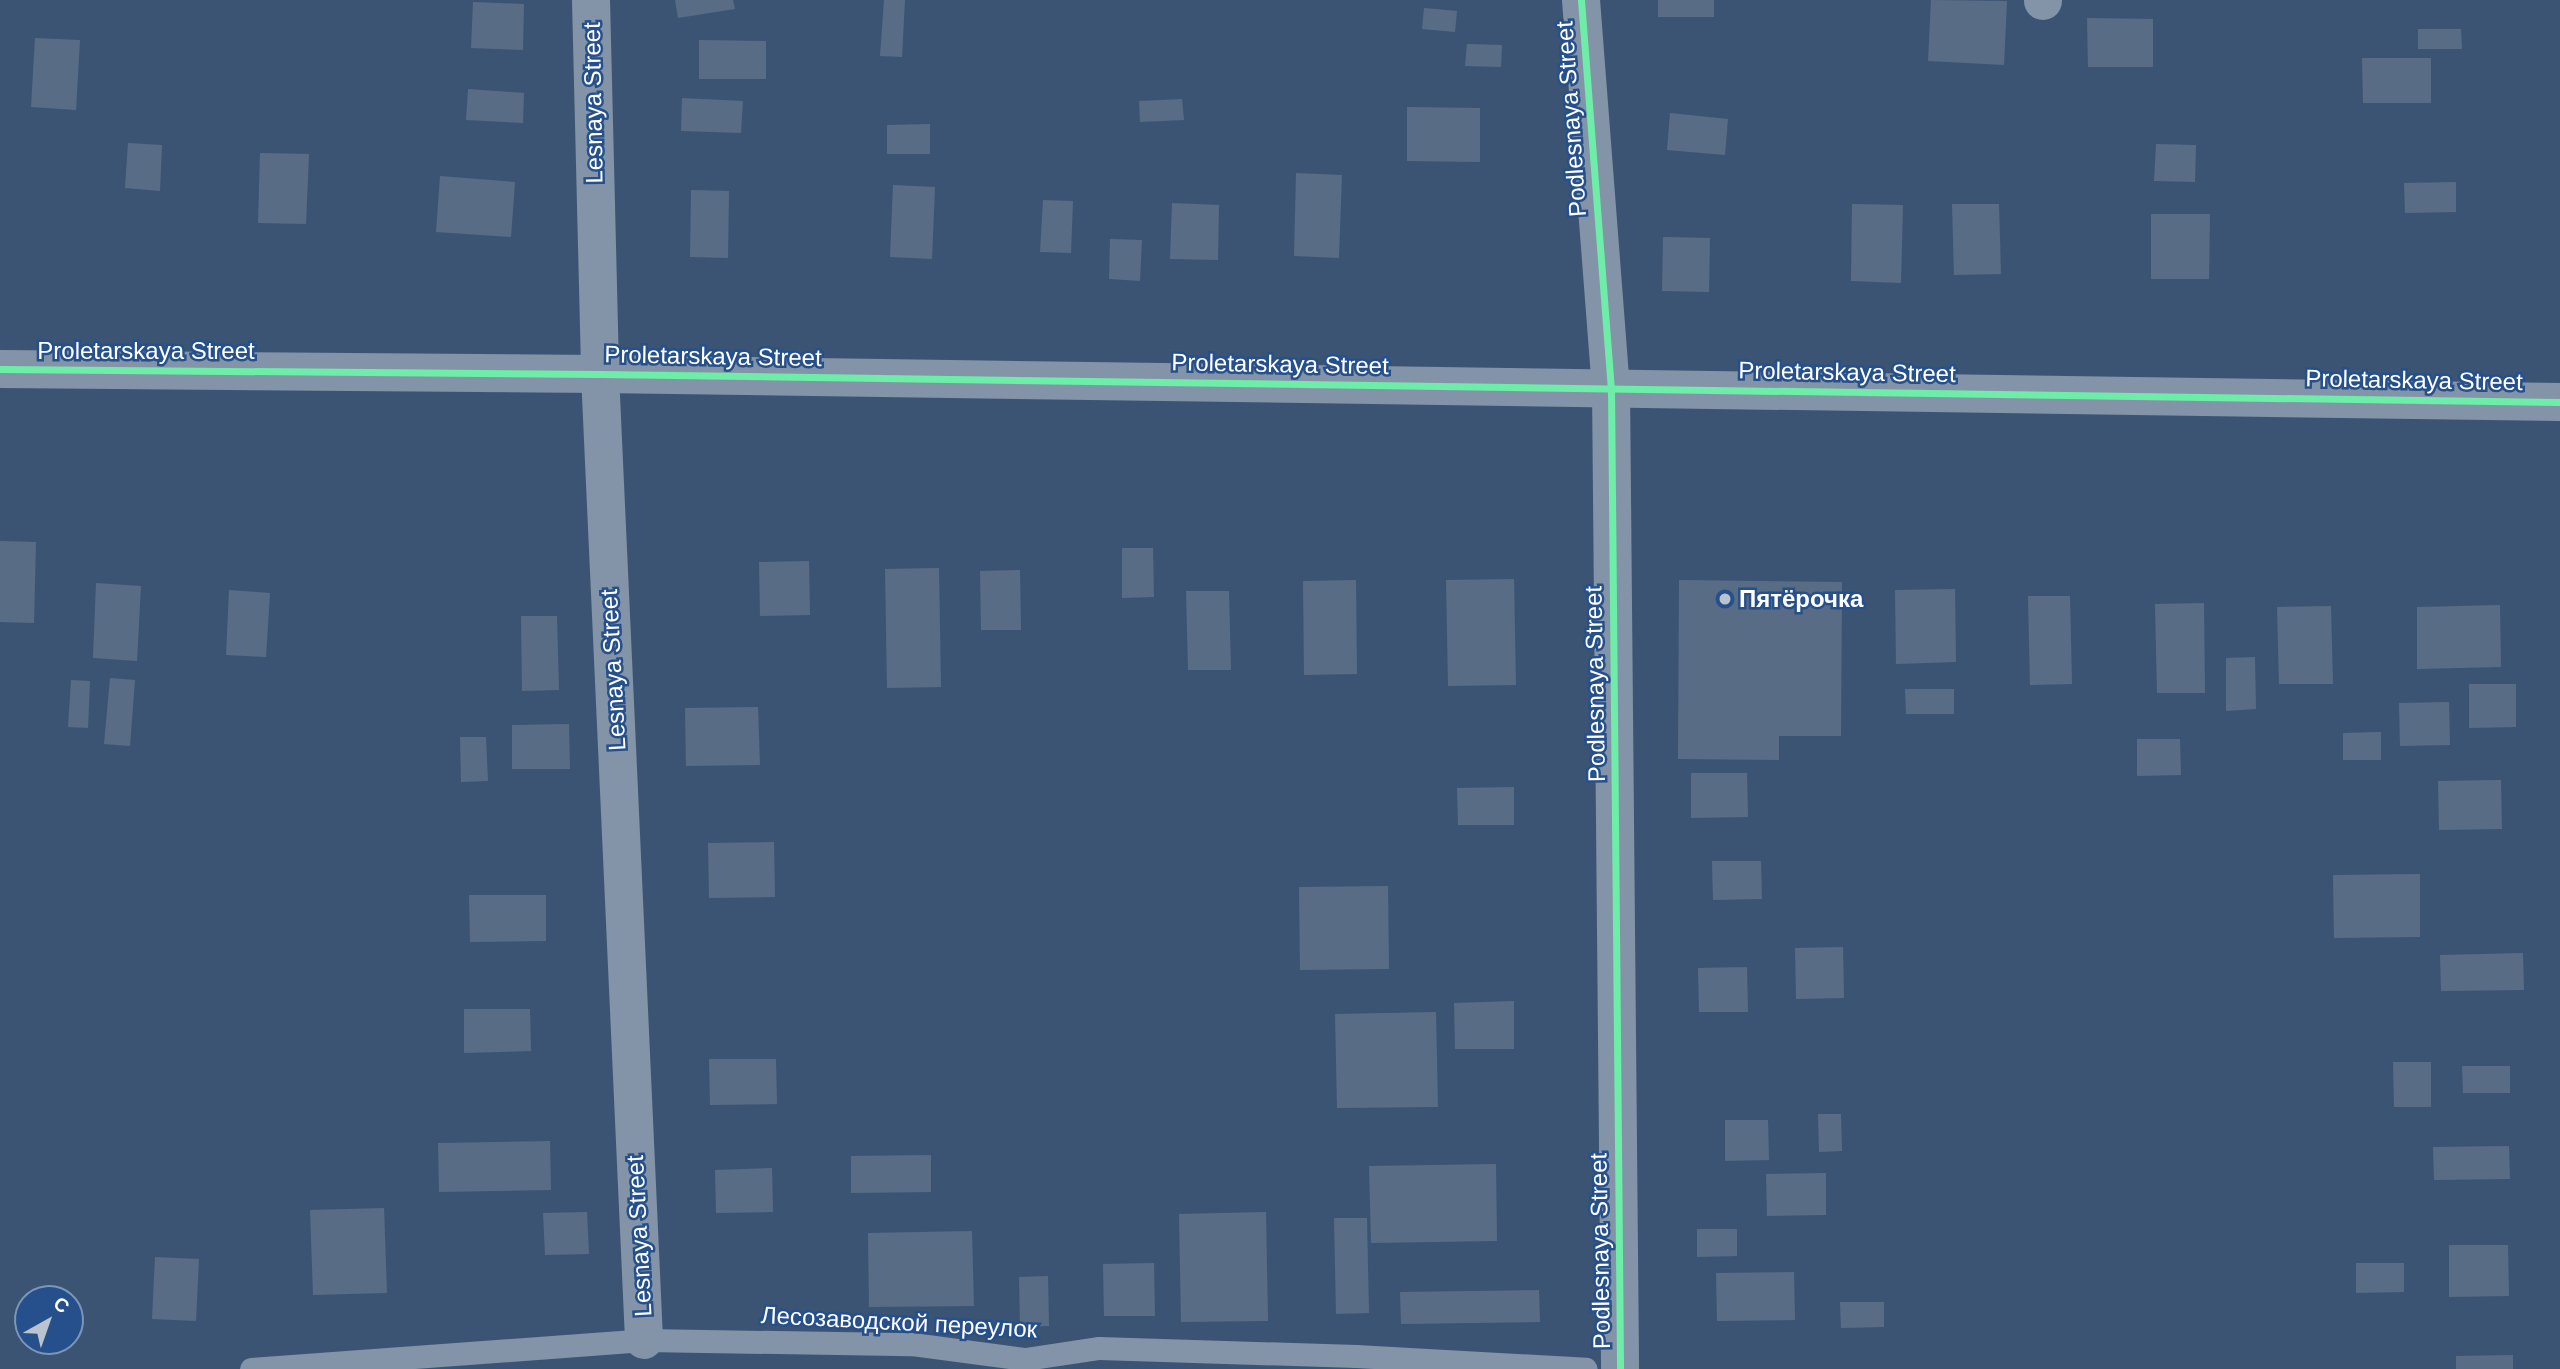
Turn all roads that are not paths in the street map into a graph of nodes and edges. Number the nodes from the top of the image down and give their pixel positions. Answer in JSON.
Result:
{"nodes":[{"id":1,"x":591,"y":0,"type":"edge"},
{"id":2,"x":1581,"y":0,"type":"edge"},
{"id":3,"x":0,"y":369,"type":"edge"},
{"id":4,"x":600,"y":374,"type":"junction"},
{"id":5,"x":1611,"y":388,"type":"junction"},
{"id":6,"x":2560,"y":402,"type":"edge"},
{"id":7,"x":644,"y":1339,"type":"junction"},
{"id":8,"x":251,"y":1369,"type":"edge"},
{"id":9,"x":1586,"y":1369,"type":"edge"},
{"id":10,"x":1620,"y":1369,"type":"edge"}],
"edges":[{"from":1,"to":4,"type":"street","name":"Lesnaya Street"},
{"from":2,"to":5,"type":"street","name":"Podlesnaya Street"},
{"from":3,"to":4,"type":"street","name":"Proletarskaya Street"},
{"from":4,"to":5,"type":"street","name":"Proletarskaya Street"},
{"from":4,"to":7,"type":"street","name":"Lesnaya Street"},
{"from":5,"to":6,"type":"street","name":"Proletarskaya Street"},
{"from":5,"to":10,"type":"street","name":"Podlesnaya Street"},
{"from":7,"to":8,"type":"lane","name":"Лесозаводской переулок"},
{"from":7,"to":9,"type":"lane","name":"Лесозаводской переулок"}]}
